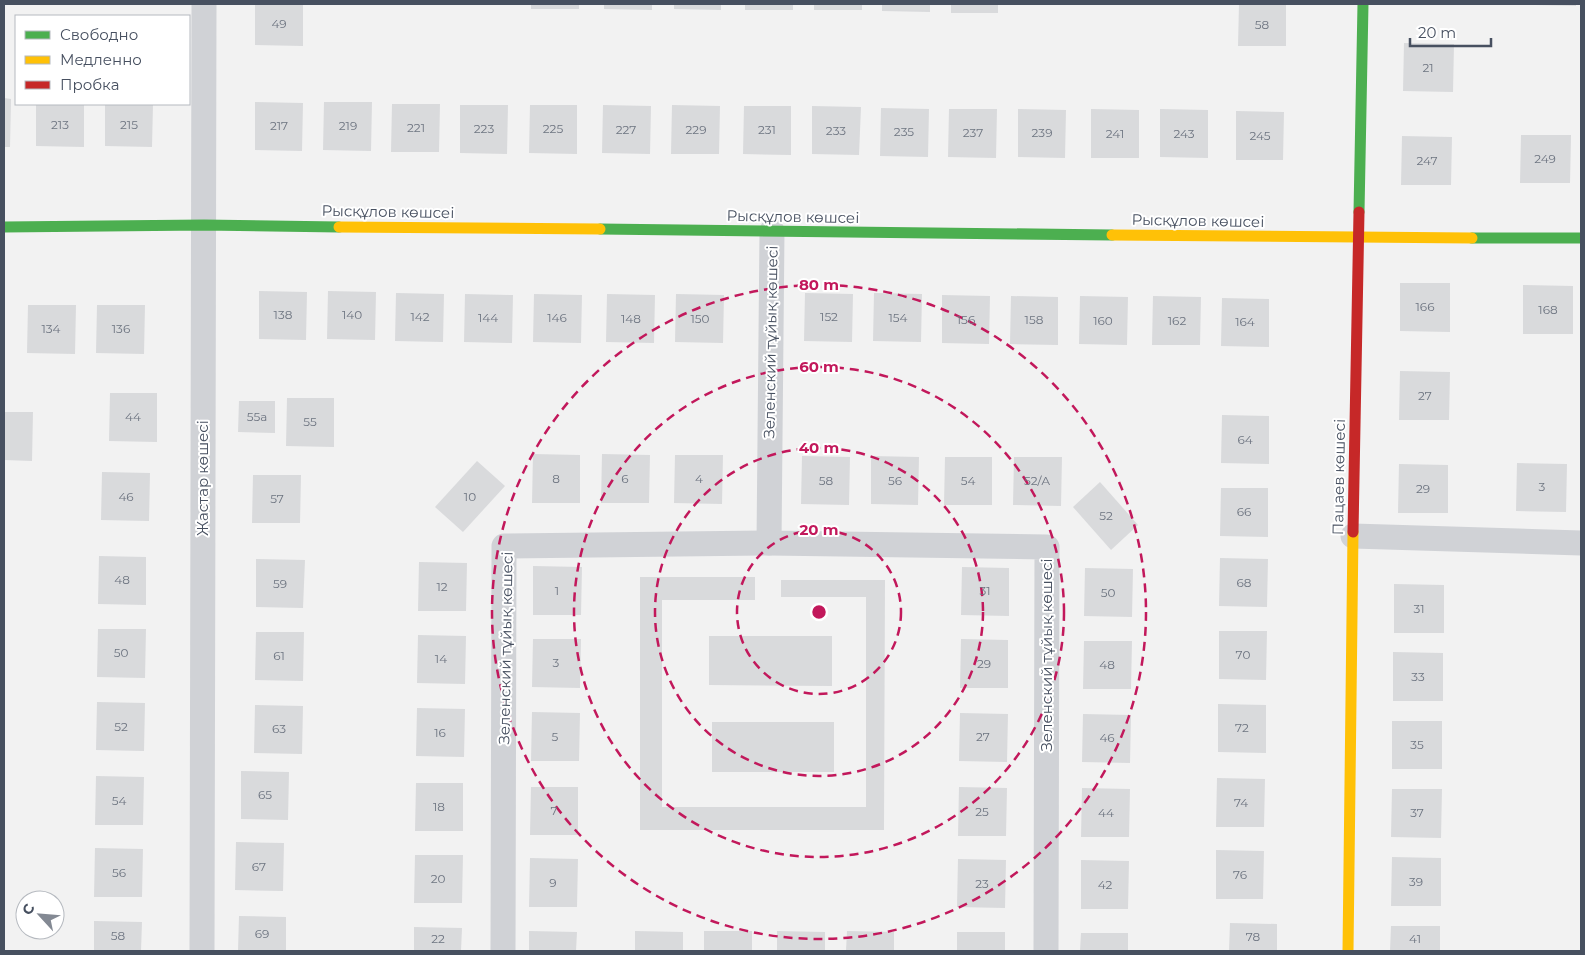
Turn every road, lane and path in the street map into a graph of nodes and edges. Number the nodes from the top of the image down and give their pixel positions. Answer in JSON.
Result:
{"nodes":[{"id":1,"x":204,"y":4,"type":"edge"},
{"id":2,"x":1362,"y":4,"type":"edge"},
{"id":3,"x":204,"y":225,"type":"junction"},
{"id":4,"x":4,"y":227,"type":"edge"},
{"id":5,"x":772,"y":232,"type":"junction"},
{"id":6,"x":1358,"y":238,"type":"junction"},
{"id":7,"x":1581,"y":238,"type":"edge"},
{"id":8,"x":1353,"y":536,"type":"junction"},
{"id":9,"x":1581,"y":542,"type":"edge"},
{"id":10,"x":768,"y":544,"type":"junction"},
{"id":11,"x":202,"y":951,"type":"edge"},
{"id":12,"x":503,"y":951,"type":"edge"},
{"id":13,"x":1046,"y":951,"type":"edge"},
{"id":14,"x":1348,"y":951,"type":"edge"}],
"edges":[{"from":1,"to":3,"type":"street","name":"Жастар көшесі"},
{"from":2,"to":6,"type":"street","name":"Пацаев көшесі"},
{"from":3,"to":4,"type":"street","name":"Рысқұлов көшсеі"},
{"from":3,"to":5,"type":"street","name":"Рысқұлов көшсеі"},
{"from":3,"to":11,"type":"street","name":"Жастар көшесі"},
{"from":5,"to":6,"type":"street","name":"Рысқұлов көшсеі"},
{"from":5,"to":10,"type":"street","name":"Зеленский тұйық көшесі"},
{"from":6,"to":7,"type":"street","name":"Рысқұлов көшсеі"},
{"from":6,"to":8,"type":"street","name":"Пацаев көшесі"},
{"from":8,"to":9,"type":"street"},
{"from":8,"to":14,"type":"street","name":"Пацаев көшесі"},
{"from":10,"to":12,"type":"street","name":"Зеленский тұйық көшесі"},
{"from":10,"to":13,"type":"street","name":"Зеленский тұйық көшесі"}]}
